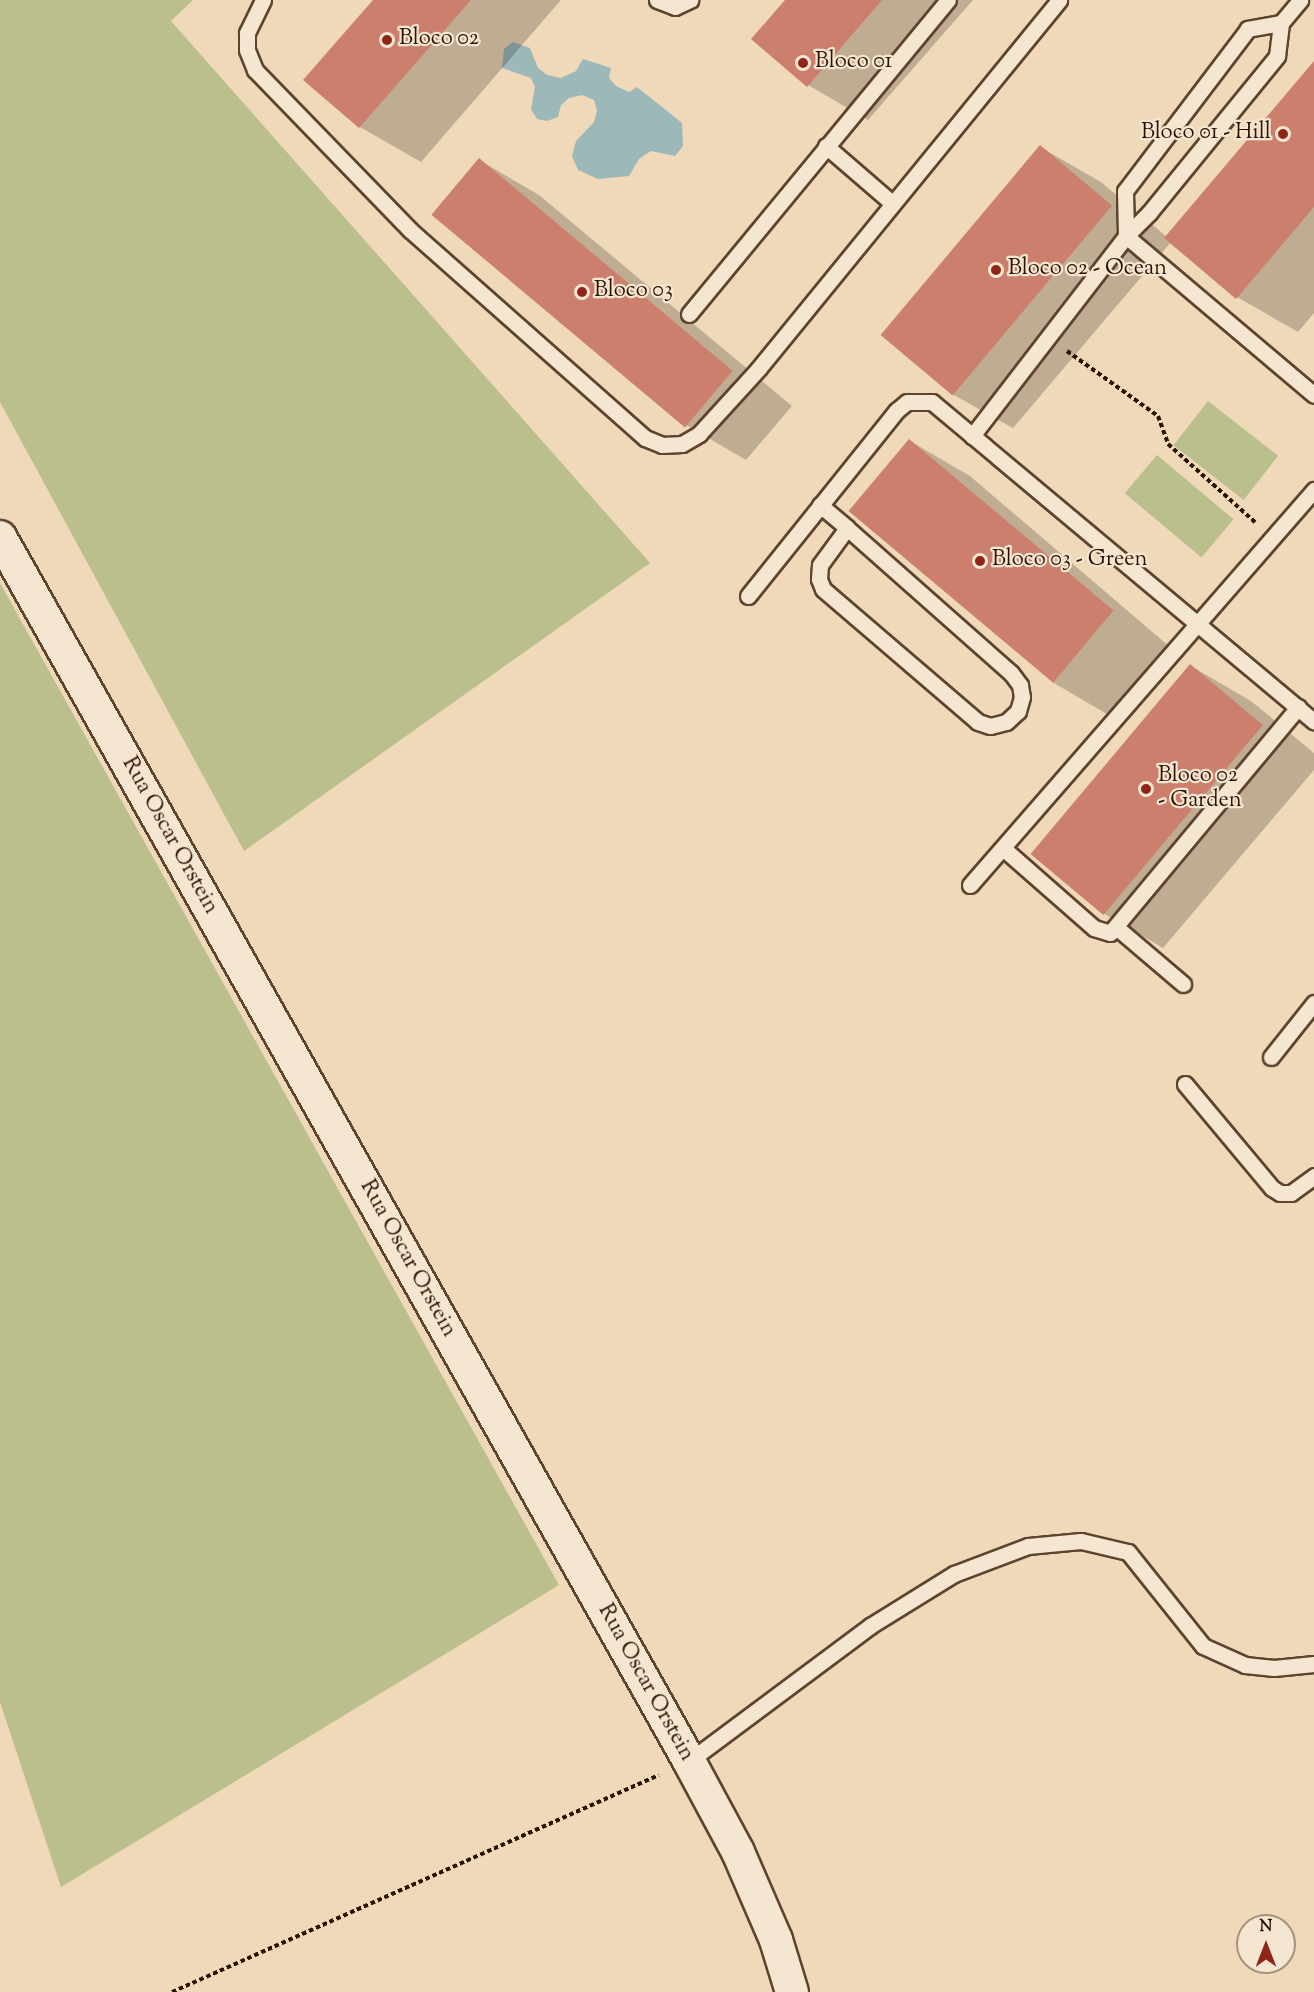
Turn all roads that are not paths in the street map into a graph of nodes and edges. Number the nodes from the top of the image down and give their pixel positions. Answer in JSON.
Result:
{"nodes":[{"id":1,"x":263,"y":0,"type":"edge"},
{"id":2,"x":657,"y":0,"type":"edge"},
{"id":3,"x":690,"y":0,"type":"edge"},
{"id":4,"x":948,"y":0,"type":"edge"},
{"id":5,"x":1059,"y":0,"type":"edge"},
{"id":6,"x":1300,"y":0,"type":"edge"},
{"id":7,"x":1281,"y":23,"type":"junction"},
{"id":8,"x":825,"y":146,"type":"junction"},
{"id":9,"x":892,"y":203,"type":"junction"},
{"id":10,"x":1126,"y":236,"type":"junction"},
{"id":11,"x":689,"y":315,"type":"dead end"},
{"id":12,"x":1314,"y":395,"type":"edge"},
{"id":13,"x":972,"y":436,"type":"junction"},
{"id":14,"x":1314,"y":490,"type":"edge"},
{"id":15,"x":820,"y":505,"type":"junction"},
{"id":16,"x":847,"y":528,"type":"junction"},
{"id":17,"x":0,"y":537,"type":"edge"},
{"id":18,"x":748,"y":596,"type":"dead end"},
{"id":19,"x":1200,"y":624,"type":"junction"},
{"id":20,"x":1298,"y":707,"type":"junction"},
{"id":21,"x":1314,"y":721,"type":"edge"},
{"id":22,"x":1004,"y":849,"type":"junction"},
{"id":23,"x":970,"y":885,"type":"dead end"},
{"id":24,"x":1116,"y":927,"type":"junction"},
{"id":25,"x":1183,"y":984,"type":"dead end"},
{"id":26,"x":1314,"y":1004,"type":"edge"},
{"id":27,"x":1271,"y":1057,"type":"dead end"},
{"id":28,"x":1185,"y":1084,"type":"dead end"},
{"id":29,"x":1314,"y":1176,"type":"edge"},
{"id":30,"x":1314,"y":1664,"type":"edge"},
{"id":31,"x":689,"y":1761,"type":"junction"},
{"id":32,"x":792,"y":1992,"type":"edge"}],
"edges":[{"from":1,"to":9,"type":"lane"},
{"from":2,"to":3,"type":"lane"},
{"from":4,"to":8,"type":"lane"},
{"from":5,"to":9,"type":"lane"},
{"from":6,"to":7,"type":"lane"},
{"from":7,"to":10,"type":"lane"},
{"from":7,"to":10,"type":"lane"},
{"from":8,"to":9,"type":"lane"},
{"from":8,"to":11,"type":"lane"},
{"from":10,"to":12,"type":"lane"},
{"from":10,"to":13,"type":"lane"},
{"from":13,"to":15,"type":"lane"},
{"from":13,"to":19,"type":"lane"},
{"from":14,"to":19,"type":"lane"},
{"from":15,"to":16,"type":"lane"},
{"from":15,"to":18,"type":"lane"},
{"from":16,"to":16,"type":"lane"},
{"from":17,"to":31,"type":"street","name":"Rua Oscar Orstein"},
{"from":19,"to":20,"type":"lane"},
{"from":19,"to":22,"type":"lane"},
{"from":20,"to":21,"type":"lane"},
{"from":20,"to":24,"type":"lane"},
{"from":22,"to":23,"type":"lane"},
{"from":22,"to":24,"type":"lane"},
{"from":24,"to":25,"type":"lane"},
{"from":26,"to":27,"type":"lane"},
{"from":28,"to":29,"type":"lane"},
{"from":30,"to":31,"type":"lane"},
{"from":31,"to":32,"type":"street","name":"Rua Oscar Orstein"}]}
